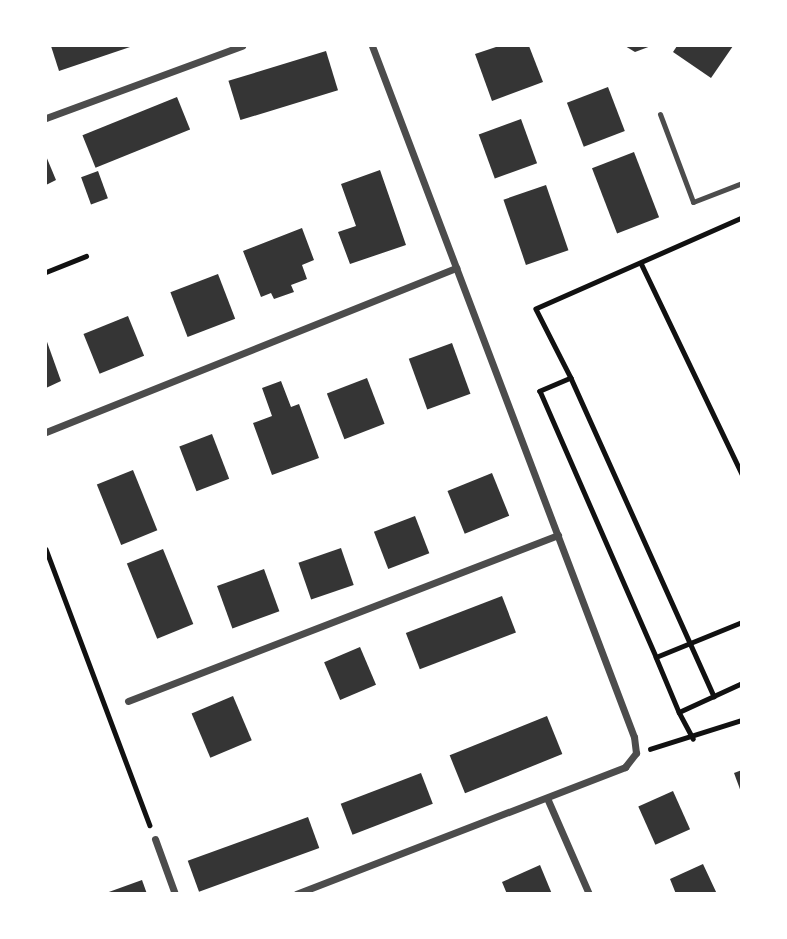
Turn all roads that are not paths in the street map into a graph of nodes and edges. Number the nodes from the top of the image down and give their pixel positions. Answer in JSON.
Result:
{"nodes":[{"id":1,"x":243,"y":46,"type":"edge"},
{"id":2,"x":372,"y":46,"type":"edge"},
{"id":3,"x":660,"y":114,"type":"dead end"},
{"id":4,"x":46,"y":118,"type":"edge"},
{"id":5,"x":741,"y":183,"type":"edge"},
{"id":6,"x":456,"y":268,"type":"junction"},
{"id":7,"x":46,"y":432,"type":"edge"},
{"id":8,"x":558,"y":535,"type":"junction"},
{"id":9,"x":128,"y":701,"type":"dead end"},
{"id":10,"x":547,"y":798,"type":"junction"},
{"id":11,"x":155,"y":839,"type":"road end"},
{"id":12,"x":175,"y":894,"type":"edge"},
{"id":13,"x":296,"y":894,"type":"edge"},
{"id":14,"x":589,"y":894,"type":"edge"}],
"edges":[{"from":1,"to":4,"type":"street"},
{"from":2,"to":6,"type":"street"},
{"from":3,"to":5,"type":"lane"},
{"from":6,"to":7,"type":"street"},
{"from":6,"to":8,"type":"street"},
{"from":8,"to":9,"type":"street"},
{"from":8,"to":10,"type":"street"},
{"from":10,"to":13,"type":"street"},
{"from":10,"to":14,"type":"street"},
{"from":11,"to":12,"type":"street"}]}
